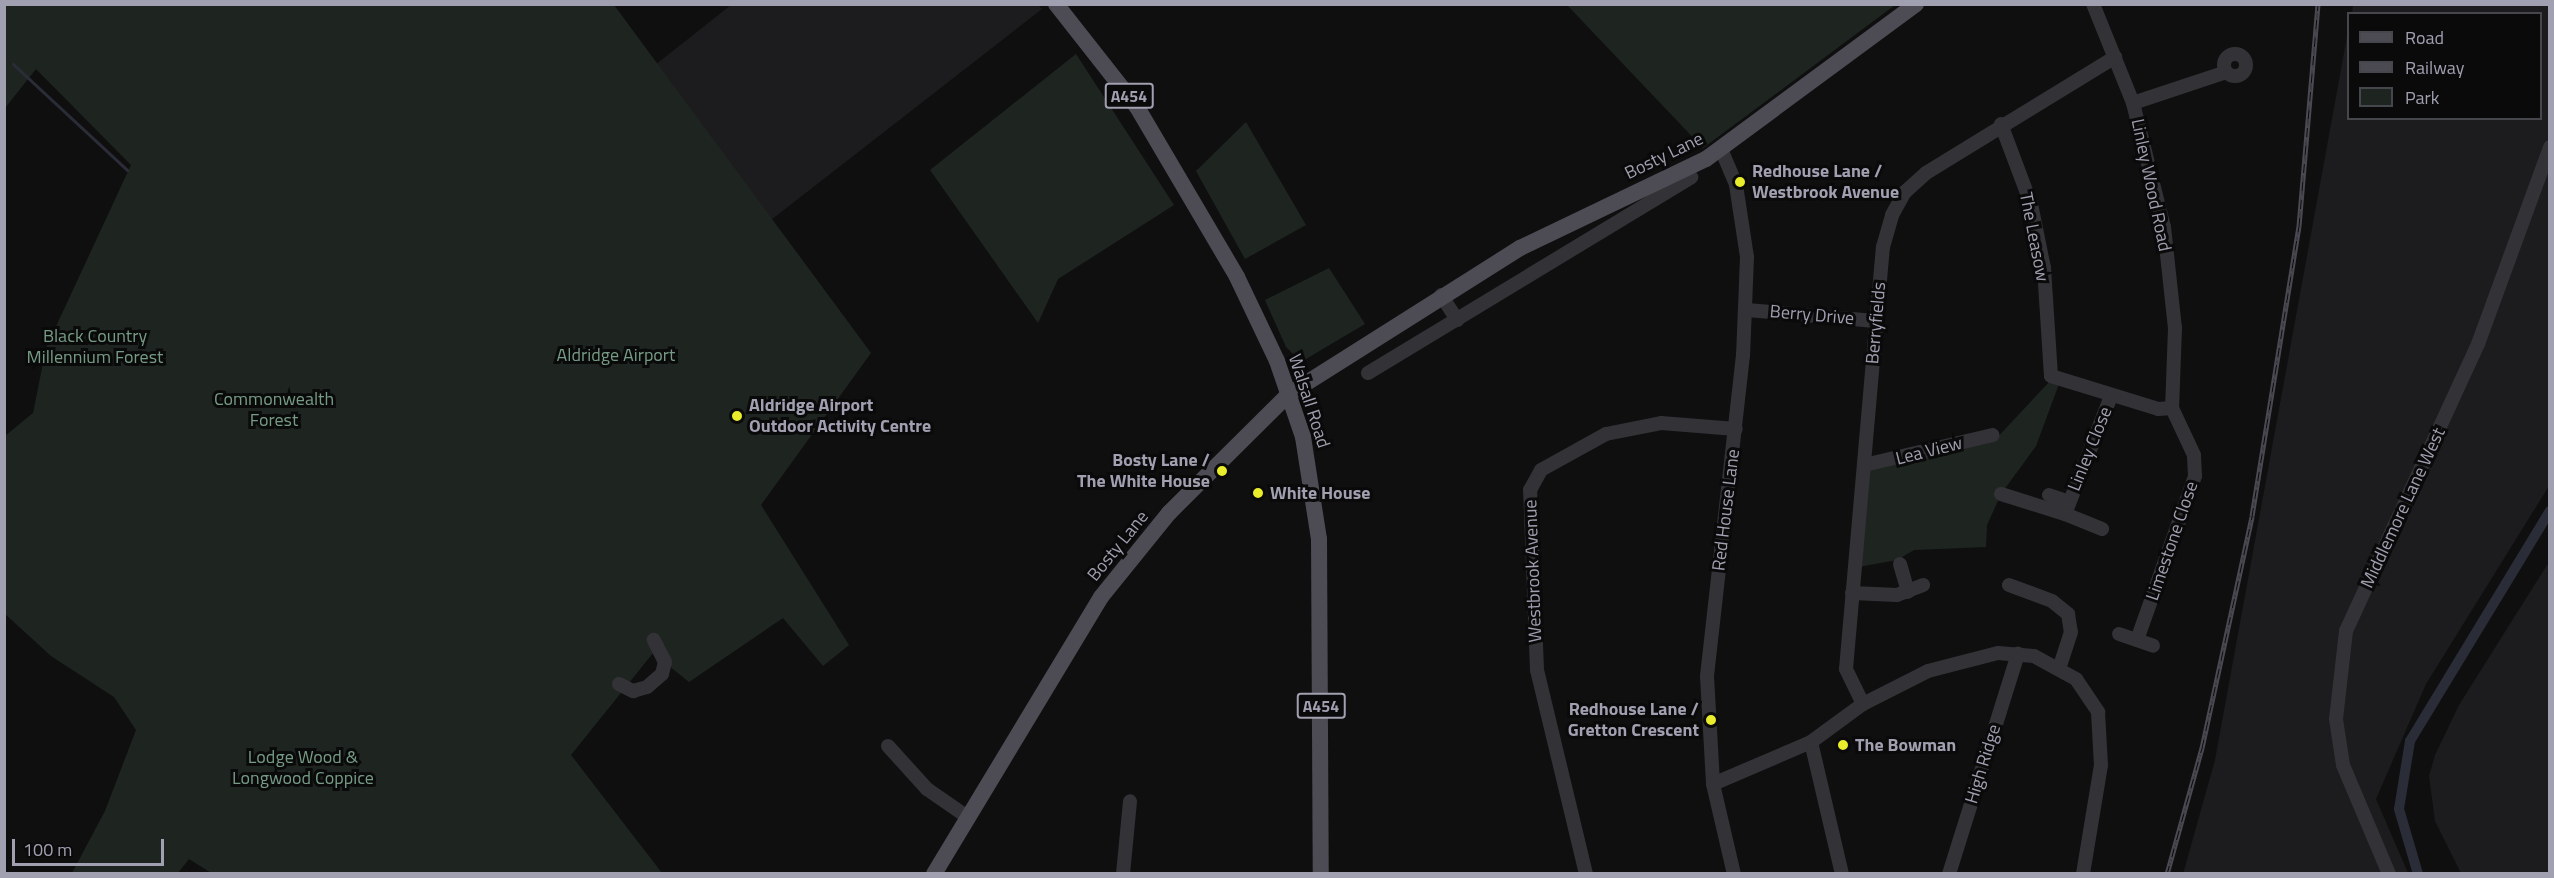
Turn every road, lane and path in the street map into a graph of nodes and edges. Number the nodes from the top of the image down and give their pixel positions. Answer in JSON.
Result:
{"nodes":[{"id":1,"x":1056,"y":4,"type":"edge"},
{"id":2,"x":1916,"y":4,"type":"edge"},
{"id":3,"x":2093,"y":4,"type":"edge"},
{"id":4,"x":2115,"y":57,"type":"junction"},
{"id":5,"x":2226,"y":72,"type":"dead end"},
{"id":6,"x":2133,"y":103,"type":"junction"},
{"id":7,"x":2001,"y":124,"type":"junction"},
{"id":8,"x":2550,"y":147,"type":"edge"},
{"id":9,"x":1721,"y":149,"type":"junction"},
{"id":10,"x":1691,"y":177,"type":"dead end"},
{"id":11,"x":1441,"y":295,"type":"junction"},
{"id":12,"x":1747,"y":310,"type":"junction"},
{"id":13,"x":1457,"y":320,"type":"junction"},
{"id":14,"x":1876,"y":321,"type":"junction"},
{"id":15,"x":1368,"y":374,"type":"dead end"},
{"id":16,"x":1289,"y":394,"type":"junction"},
{"id":17,"x":2111,"y":396,"type":"junction"},
{"id":18,"x":2172,"y":408,"type":"junction"},
{"id":19,"x":1736,"y":429,"type":"junction"},
{"id":20,"x":1993,"y":435,"type":"dead end"},
{"id":21,"x":1864,"y":465,"type":"junction"},
{"id":22,"x":2001,"y":494,"type":"dead end"},
{"id":23,"x":2049,"y":495,"type":"dead end"},
{"id":24,"x":2067,"y":508,"type":"junction"},
{"id":25,"x":2102,"y":529,"type":"dead end"},
{"id":26,"x":1900,"y":564,"type":"dead end"},
{"id":27,"x":2029,"y":576,"type":"dead end"},
{"id":28,"x":1923,"y":585,"type":"dead end"},
{"id":29,"x":2009,"y":585,"type":"dead end"},
{"id":30,"x":2024,"y":590,"type":"junction"},
{"id":31,"x":1908,"y":592,"type":"junction"},
{"id":32,"x":1852,"y":593,"type":"junction"},
{"id":33,"x":2119,"y":634,"type":"dead end"},
{"id":34,"x":654,"y":640,"type":"dead end"},
{"id":35,"x":2137,"y":640,"type":"junction"},
{"id":36,"x":2153,"y":646,"type":"dead end"},
{"id":37,"x":2018,"y":654,"type":"junction"},
{"id":38,"x":2060,"y":666,"type":"junction"},
{"id":39,"x":619,"y":684,"type":"dead end"},
{"id":40,"x":1863,"y":704,"type":"junction"},
{"id":41,"x":1811,"y":742,"type":"junction"},
{"id":42,"x":888,"y":746,"type":"dead end"},
{"id":43,"x":1713,"y":784,"type":"junction"},
{"id":44,"x":1130,"y":801,"type":"dead end"},
{"id":45,"x":966,"y":816,"type":"junction"},
{"id":46,"x":934,"y":873,"type":"edge"},
{"id":47,"x":1123,"y":873,"type":"edge"},
{"id":48,"x":1321,"y":873,"type":"edge"},
{"id":49,"x":1586,"y":873,"type":"edge"},
{"id":50,"x":1734,"y":873,"type":"edge"},
{"id":51,"x":1842,"y":873,"type":"edge"},
{"id":52,"x":1949,"y":873,"type":"edge"},
{"id":53,"x":2083,"y":873,"type":"edge"},
{"id":54,"x":2389,"y":873,"type":"edge"}],
"edges":[{"from":1,"to":16,"type":"main road","name":"Walsall Road","number":"A454"},
{"from":2,"to":9,"type":"main road","name":"Bosty Lane"},
{"from":3,"to":4,"type":"street","name":"Linley Wood Road"},
{"from":4,"to":6,"type":"street","name":"Linley Wood Road"},
{"from":4,"to":7,"type":"street","name":"Berryfields"},
{"from":5,"to":6,"type":"street"},
{"from":6,"to":18,"type":"street","name":"Linley Wood Road"},
{"from":7,"to":14,"type":"street","name":"Berryfields"},
{"from":7,"to":17,"type":"street","name":"The Leasow"},
{"from":8,"to":54,"type":"street","name":"Middlemore Lane West"},
{"from":9,"to":11,"type":"main road","name":"Bosty Lane"},
{"from":9,"to":12,"type":"street","name":"Red House Lane"},
{"from":10,"to":13,"type":"street","name":"Bosty Lane"},
{"from":11,"to":13,"type":"street"},
{"from":11,"to":16,"type":"main road","name":"Bosty Lane"},
{"from":12,"to":14,"type":"street","name":"Berry Drive"},
{"from":12,"to":19,"type":"street","name":"Red House Lane"},
{"from":13,"to":15,"type":"street","name":"Bosty Lane"},
{"from":14,"to":21,"type":"street","name":"Berryfields"},
{"from":16,"to":45,"type":"main road","name":"Bosty Lane"},
{"from":16,"to":48,"type":"main road","name":"Walsall Road","number":"A454"},
{"from":17,"to":18,"type":"street"},
{"from":17,"to":24,"type":"street","name":"Linley Close"},
{"from":18,"to":35,"type":"street","name":"Limestone Close"},
{"from":19,"to":43,"type":"street","name":"Red House Lane"},
{"from":19,"to":49,"type":"street","name":"Westbrook Avenue"},
{"from":20,"to":21,"type":"street","name":"Lea View"},
{"from":21,"to":32,"type":"street","name":"Berryfields"},
{"from":22,"to":24,"type":"street","name":"Linley Close"},
{"from":23,"to":24,"type":"street","name":"Linley Close"},
{"from":24,"to":25,"type":"street","name":"Linley Close"},
{"from":26,"to":31,"type":"street"},
{"from":27,"to":30,"type":"street"},
{"from":28,"to":31,"type":"street"},
{"from":29,"to":30,"type":"street"},
{"from":30,"to":38,"type":"street"},
{"from":31,"to":32,"type":"street"},
{"from":32,"to":40,"type":"street","name":"Berryfields"},
{"from":33,"to":35,"type":"street"},
{"from":34,"to":39,"type":"street"},
{"from":35,"to":36,"type":"street"},
{"from":37,"to":38,"type":"street"},
{"from":37,"to":40,"type":"street"},
{"from":37,"to":52,"type":"street","name":"High Ridge"},
{"from":38,"to":53,"type":"street"},
{"from":40,"to":41,"type":"street"},
{"from":41,"to":43,"type":"street"},
{"from":41,"to":51,"type":"street"},
{"from":42,"to":45,"type":"street"},
{"from":43,"to":50,"type":"street","name":"Red House Lane"},
{"from":44,"to":47,"type":"street"},
{"from":45,"to":46,"type":"main road","name":"Bosty Lane"}]}
